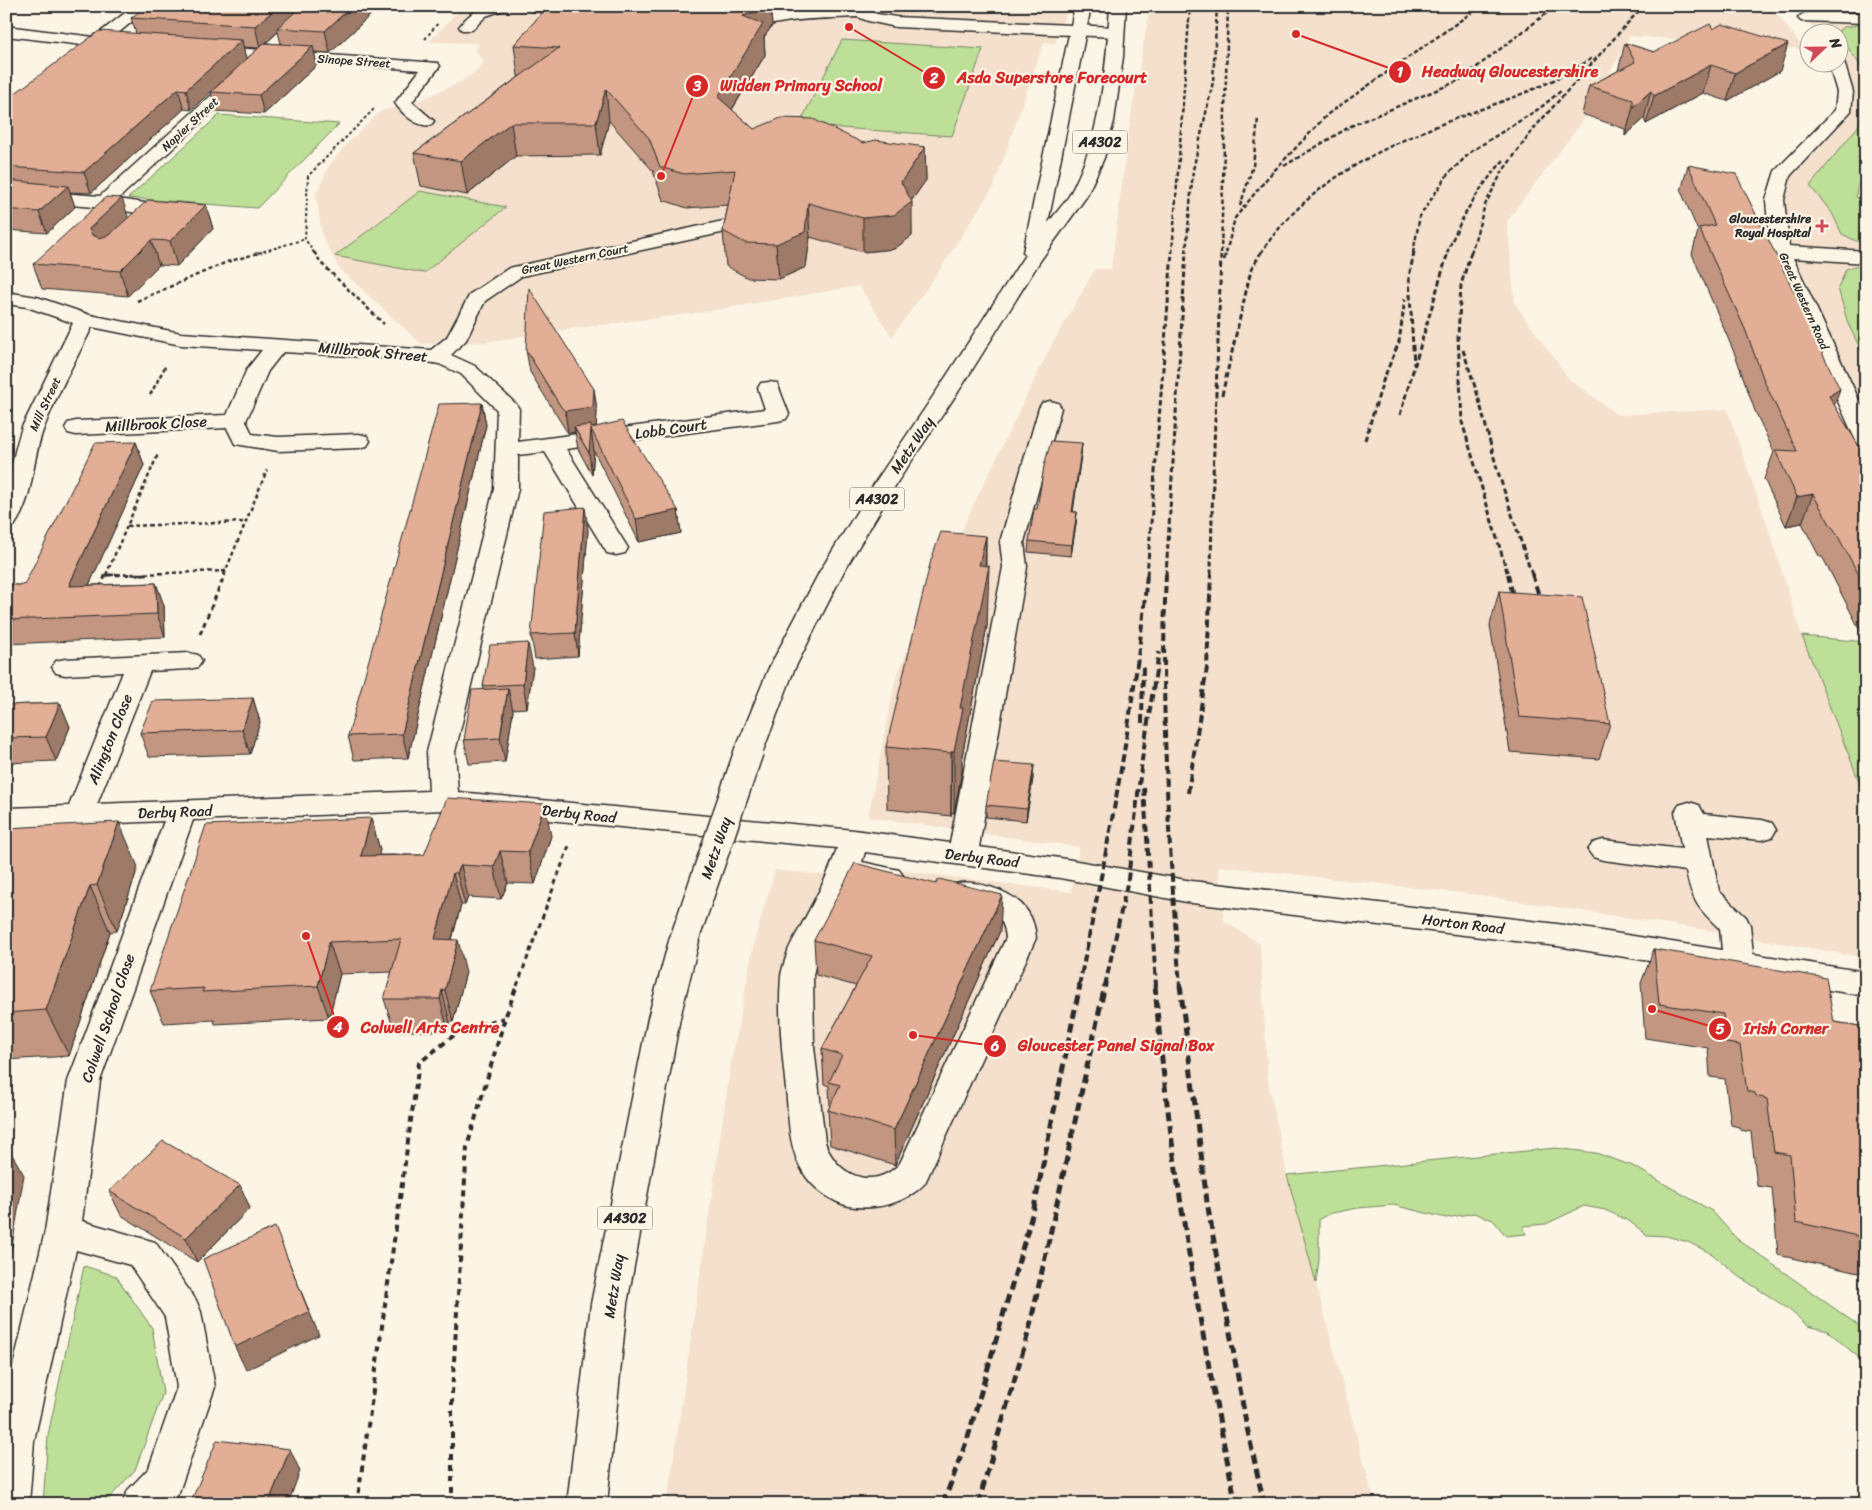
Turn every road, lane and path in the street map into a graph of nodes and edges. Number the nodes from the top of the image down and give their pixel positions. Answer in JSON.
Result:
{"nodes":[{"id":1,"x":144,"y":6,"type":"edge"},
{"id":2,"x":501,"y":6,"type":"edge"},
{"id":3,"x":533,"y":6,"type":"edge"},
{"id":4,"x":1083,"y":6,"type":"edge"},
{"id":5,"x":1118,"y":6,"type":"edge"},
{"id":6,"x":1796,"y":6,"type":"edge"},
{"id":7,"x":860,"y":9,"type":"edge"},
{"id":8,"x":602,"y":12,"type":"edge"},
{"id":9,"x":1806,"y":18,"type":"junction"},
{"id":10,"x":1866,"y":18,"type":"edge"},
{"id":11,"x":722,"y":21,"type":"edge"},
{"id":12,"x":439,"y":22,"type":"dead end"},
{"id":13,"x":1809,"y":22,"type":"edge"},
{"id":14,"x":467,"y":27,"type":"dead end"},
{"id":15,"x":1078,"y":30,"type":"junction"},
{"id":16,"x":6,"y":31,"type":"edge"},
{"id":17,"x":1116,"y":32,"type":"junction"},
{"id":18,"x":96,"y":43,"type":"junction"},
{"id":19,"x":278,"y":43,"type":"edge"},
{"id":20,"x":135,"y":46,"type":"edge"},
{"id":21,"x":195,"y":50,"type":"edge"},
{"id":22,"x":264,"y":55,"type":"junction"},
{"id":23,"x":74,"y":59,"type":"edge"},
{"id":24,"x":426,"y":66,"type":"junction"},
{"id":25,"x":1839,"y":72,"type":"edge"},
{"id":26,"x":403,"y":103,"type":"junction"},
{"id":27,"x":425,"y":121,"type":"dead end"},
{"id":28,"x":1866,"y":183,"type":"edge"},
{"id":29,"x":6,"y":194,"type":"edge"},
{"id":30,"x":104,"y":202,"type":"junction"},
{"id":31,"x":1866,"y":204,"type":"edge"},
{"id":32,"x":144,"y":222,"type":"edge"},
{"id":33,"x":723,"y":227,"type":"edge"},
{"id":34,"x":305,"y":239,"type":"junction"},
{"id":35,"x":1780,"y":252,"type":"junction"},
{"id":36,"x":1866,"y":257,"type":"edge"},
{"id":37,"x":1031,"y":260,"type":"junction"},
{"id":38,"x":6,"y":298,"type":"edge"},
{"id":39,"x":85,"y":320,"type":"junction"},
{"id":40,"x":181,"y":338,"type":"junction"},
{"id":41,"x":278,"y":345,"type":"junction"},
{"id":42,"x":425,"y":356,"type":"junction"},
{"id":43,"x":769,"y":388,"type":"dead end"},
{"id":44,"x":1050,"y":408,"type":"dead end"},
{"id":45,"x":235,"y":421,"type":"junction"},
{"id":46,"x":171,"y":424,"type":"junction"},
{"id":47,"x":133,"y":425,"type":"junction"},
{"id":48,"x":76,"y":428,"type":"dead end"},
{"id":49,"x":1866,"y":439,"type":"edge"},
{"id":50,"x":359,"y":442,"type":"dead end"},
{"id":51,"x":278,"y":444,"type":"junction"},
{"id":52,"x":552,"y":445,"type":"junction"},
{"id":53,"x":507,"y":450,"type":"junction"},
{"id":54,"x":6,"y":521,"type":"edge"},
{"id":55,"x":246,"y":522,"type":"junction"},
{"id":56,"x":127,"y":526,"type":"junction"},
{"id":57,"x":616,"y":548,"type":"dead end"},
{"id":58,"x":226,"y":571,"type":"junction"},
{"id":59,"x":106,"y":575,"type":"junction"},
{"id":60,"x":98,"y":592,"type":"edge"},
{"id":61,"x":189,"y":661,"type":"joint"},
{"id":62,"x":140,"y":664,"type":"junction"},
{"id":63,"x":65,"y":668,"type":"dead end"},
{"id":64,"x":444,"y":800,"type":"junction"},
{"id":65,"x":182,"y":811,"type":"junction"},
{"id":66,"x":79,"y":815,"type":"junction"},
{"id":67,"x":582,"y":815,"type":"junction"},
{"id":68,"x":6,"y":818,"type":"edge"},
{"id":69,"x":1762,"y":830,"type":"dead end"},
{"id":70,"x":854,"y":840,"type":"junction"},
{"id":71,"x":1603,"y":850,"type":"dead end"},
{"id":72,"x":963,"y":856,"type":"junction"},
{"id":73,"x":1699,"y":862,"type":"junction"},
{"id":74,"x":1060,"y":868,"type":"joint"},
{"id":75,"x":845,"y":870,"type":"junction"},
{"id":76,"x":1739,"y":963,"type":"junction"},
{"id":77,"x":1866,"y":984,"type":"edge"},
{"id":78,"x":504,"y":1018,"type":"junction"},
{"id":79,"x":63,"y":1231,"type":"junction"},
{"id":80,"x":9,"y":1504,"type":"edge"},
{"id":81,"x":142,"y":1504,"type":"edge"},
{"id":82,"x":357,"y":1504,"type":"edge"},
{"id":83,"x":452,"y":1504,"type":"edge"},
{"id":84,"x":587,"y":1504,"type":"edge"}],
"edges":[{"from":1,"to":18,"type":"street"},
{"from":2,"to":14,"type":"street"},
{"from":3,"to":8,"type":"street"},
{"from":4,"to":15,"type":"street","name":"Metz Way","number":"A4302"},
{"from":5,"to":17,"type":"street","name":"Metz Way","number":"A4302"},
{"from":6,"to":9,"type":"street"},
{"from":7,"to":11,"type":"street"},
{"from":7,"to":15,"type":"street"},
{"from":9,"to":10,"type":"street"},
{"from":9,"to":13,"type":"street"},
{"from":12,"to":24,"type":"path"},
{"from":15,"to":17,"type":"street"},
{"from":15,"to":37,"type":"street","name":"Metz Way","number":"A4302"},
{"from":16,"to":18,"type":"street"},
{"from":17,"to":37,"type":"street","name":"Metz Way","number":"A4302"},
{"from":18,"to":20,"type":"street"},
{"from":18,"to":23,"type":"street"},
{"from":19,"to":22,"type":"street","name":"Napier Street"},
{"from":21,"to":22,"type":"street","name":"Sinope Street"},
{"from":22,"to":24,"type":"street","name":"Sinope Street"},
{"from":22,"to":30,"type":"street","name":"Napier Street"},
{"from":24,"to":26,"type":"street"},
{"from":25,"to":35,"type":"street","name":"Great Western Road"},
{"from":26,"to":27,"type":"street"},
{"from":26,"to":34,"type":"path"},
{"from":28,"to":31,"type":"path"},
{"from":29,"to":30,"type":"street"},
{"from":30,"to":32,"type":"street"},
{"from":33,"to":42,"type":"street","name":"Great Western Court"},
{"from":34,"to":39,"type":"path"},
{"from":34,"to":42,"type":"path"},
{"from":35,"to":36,"type":"street"},
{"from":35,"to":49,"type":"street","name":"Great Western Road"},
{"from":37,"to":84,"type":"street","name":"Metz Way","number":"A4302","bridge":true},
{"from":38,"to":39,"type":"street","name":"Millbrook Street"},
{"from":39,"to":40,"type":"street","name":"Millbrook Street"},
{"from":39,"to":54,"type":"street","name":"Mill Street"},
{"from":40,"to":41,"type":"street","name":"Millbrook Street"},
{"from":40,"to":47,"type":"path"},
{"from":41,"to":42,"type":"street","name":"Millbrook Street"},
{"from":41,"to":45,"type":"street"},
{"from":42,"to":53,"type":"street","name":"Millbrook Street"},
{"from":43,"to":52,"type":"street","name":"Lobb Court"},
{"from":44,"to":72,"type":"street"},
{"from":45,"to":46,"type":"street","name":"Millbrook Close"},
{"from":45,"to":51,"type":"street"},
{"from":46,"to":47,"type":"street","name":"Millbrook Close"},
{"from":46,"to":56,"type":"path"},
{"from":47,"to":48,"type":"street","name":"Millbrook Close"},
{"from":50,"to":51,"type":"street"},
{"from":51,"to":55,"type":"path"},
{"from":52,"to":53,"type":"street","name":"Lobb Court"},
{"from":52,"to":57,"type":"street"},
{"from":53,"to":64,"type":"street","name":"Millbrook Street"},
{"from":55,"to":56,"type":"path"},
{"from":55,"to":58,"type":"path"},
{"from":56,"to":59,"type":"path"},
{"from":58,"to":59,"type":"path"},
{"from":58,"to":61,"type":"path"},
{"from":59,"to":60,"type":"path"},
{"from":61,"to":62,"type":"street"},
{"from":62,"to":63,"type":"street"},
{"from":62,"to":66,"type":"street","name":"Alington Close"},
{"from":64,"to":65,"type":"street","name":"Derby Road"},
{"from":64,"to":67,"type":"street","name":"Derby Road"},
{"from":65,"to":66,"type":"street","name":"Derby Road"},
{"from":65,"to":79,"type":"street","name":"Colwell School Close"},
{"from":66,"to":68,"type":"street","name":"Derby Road"},
{"from":67,"to":70,"type":"street","name":"Derby Road"},
{"from":67,"to":78,"type":"path"},
{"from":69,"to":73,"type":"street"},
{"from":70,"to":72,"type":"street","name":"Derby Road"},
{"from":70,"to":75,"type":"street"},
{"from":71,"to":73,"type":"street"},
{"from":72,"to":74,"type":"street","name":"Derby Road"},
{"from":73,"to":76,"type":"street"},
{"from":74,"to":76,"type":"street","name":"Horton Road"},
{"from":75,"to":75,"type":"street"},
{"from":76,"to":77,"type":"street","name":"Horton Road"},
{"from":78,"to":82,"type":"path"},
{"from":78,"to":83,"type":"path"},
{"from":79,"to":80,"type":"street","name":"Colwell School Close"},
{"from":79,"to":81,"type":"street"}]}
